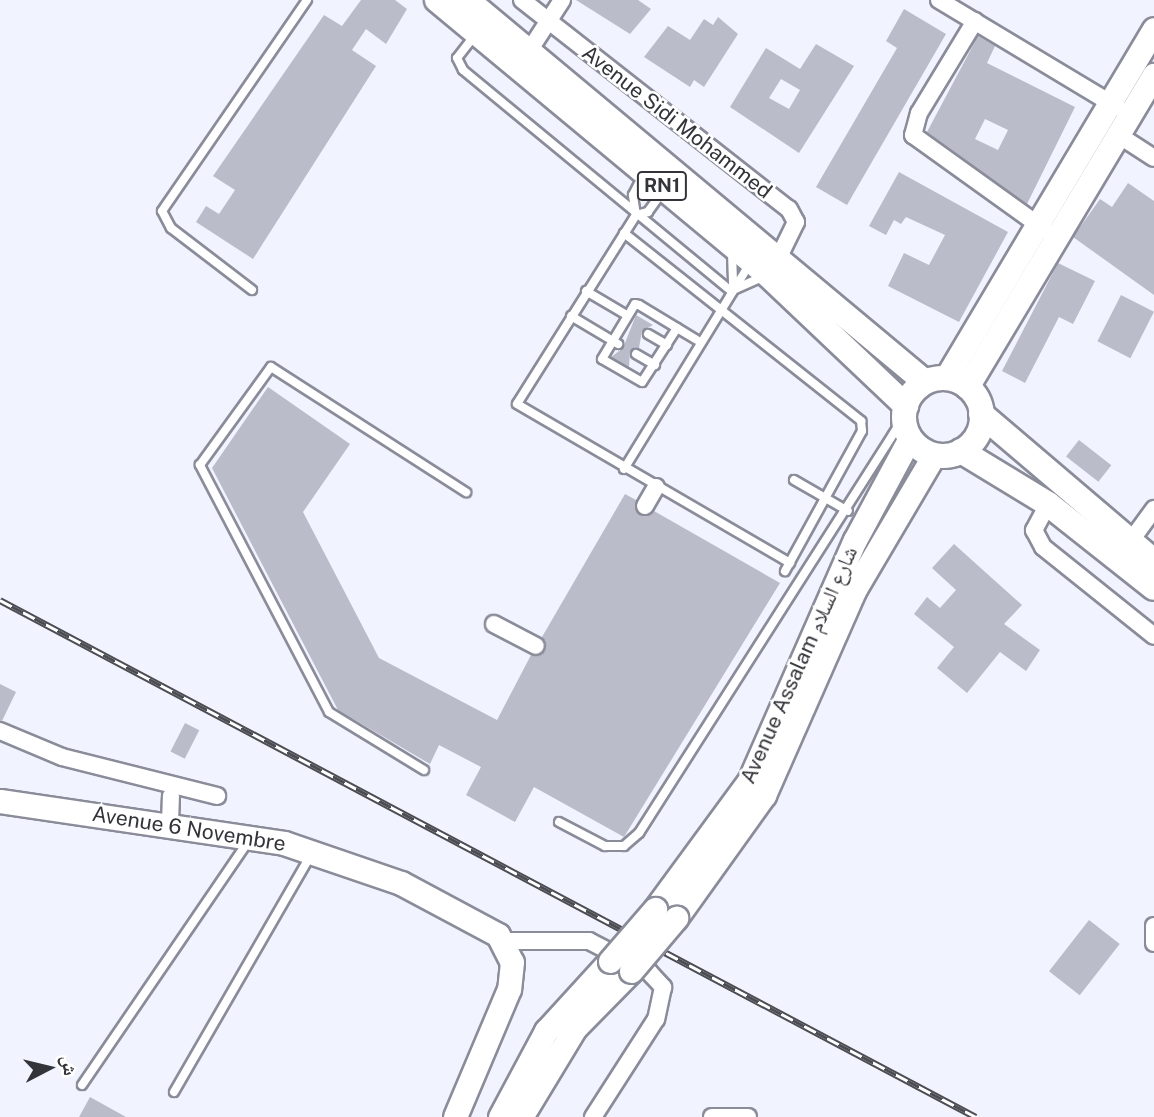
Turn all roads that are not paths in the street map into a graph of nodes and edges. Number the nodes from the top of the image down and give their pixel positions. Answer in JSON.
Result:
{"nodes":[{"id":1,"x":307,"y":0,"type":"edge"},
{"id":2,"x":437,"y":0,"type":"edge"},
{"id":3,"x":467,"y":0,"type":"edge"},
{"id":4,"x":522,"y":0,"type":"edge"},
{"id":5,"x":562,"y":0,"type":"edge"},
{"id":6,"x":939,"y":0,"type":"edge"},
{"id":7,"x":975,"y":20,"type":"junction"},
{"id":8,"x":548,"y":22,"type":"junction"},
{"id":9,"x":1154,"y":29,"type":"edge"},
{"id":10,"x":477,"y":33,"type":"junction"},
{"id":11,"x":529,"y":51,"type":"junction"},
{"id":12,"x":1154,"y":75,"type":"edge"},
{"id":13,"x":1109,"y":101,"type":"junction"},
{"id":14,"x":1125,"y":126,"type":"junction"},
{"id":15,"x":1154,"y":158,"type":"edge"},
{"id":16,"x":644,"y":172,"type":"junction"},
{"id":17,"x":665,"y":189,"type":"junction"},
{"id":18,"x":636,"y":216,"type":"junction"},
{"id":19,"x":1048,"y":232,"type":"junction"},
{"id":20,"x":624,"y":233,"type":"junction"},
{"id":21,"x":758,"y":260,"type":"junction"},
{"id":22,"x":252,"y":290,"type":"dead end"},
{"id":23,"x":586,"y":290,"type":"junction"},
{"id":24,"x":733,"y":291,"type":"junction"},
{"id":25,"x":717,"y":309,"type":"junction"},
{"id":26,"x":571,"y":316,"type":"junction"},
{"id":27,"x":625,"y":319,"type":"junction"},
{"id":28,"x":677,"y":328,"type":"junction"},
{"id":29,"x":648,"y":334,"type":"dead end"},
{"id":30,"x":609,"y":339,"type":"junction"},
{"id":31,"x":697,"y":340,"type":"junction"},
{"id":32,"x":618,"y":344,"type":"dead end"},
{"id":33,"x":667,"y":345,"type":"junction"},
{"id":34,"x":636,"y":354,"type":"dead end"},
{"id":35,"x":655,"y":365,"type":"junction"},
{"id":36,"x":946,"y":382,"type":"junction"},
{"id":37,"x":981,"y":414,"type":"junction"},
{"id":38,"x":907,"y":420,"type":"junction"},
{"id":39,"x":961,"y":451,"type":"junction"},
{"id":40,"x":934,"y":455,"type":"junction"},
{"id":41,"x":624,"y":469,"type":"junction"},
{"id":42,"x":794,"y":480,"type":"dead end"},
{"id":43,"x":656,"y":487,"type":"junction"},
{"id":44,"x":466,"y":492,"type":"dead end"},
{"id":45,"x":825,"y":498,"type":"junction"},
{"id":46,"x":1048,"y":504,"type":"junction"},
{"id":47,"x":645,"y":506,"type":"dead end"},
{"id":48,"x":1154,"y":509,"type":"edge"},
{"id":49,"x":848,"y":511,"type":"junction"},
{"id":50,"x":1130,"y":542,"type":"junction"},
{"id":51,"x":1154,"y":561,"type":"edge"},
{"id":52,"x":1154,"y":588,"type":"edge"},
{"id":53,"x":494,"y":624,"type":"dead end"},
{"id":54,"x":1154,"y":636,"type":"edge"},
{"id":55,"x":537,"y":646,"type":"dead end"},
{"id":56,"x":0,"y":730,"type":"edge"},
{"id":57,"x":424,"y":769,"type":"dead end"},
{"id":58,"x":166,"y":790,"type":"junction"},
{"id":59,"x":217,"y":796,"type":"dead end"},
{"id":60,"x":0,"y":802,"type":"edge"},
{"id":61,"x":559,"y":822,"type":"dead end"},
{"id":62,"x":170,"y":823,"type":"junction"},
{"id":63,"x":252,"y":836,"type":"junction"},
{"id":64,"x":313,"y":851,"type":"junction"},
{"id":65,"x":666,"y":913,"type":"junction"},
{"id":66,"x":1154,"y":926,"type":"edge"},
{"id":67,"x":504,"y":941,"type":"junction"},
{"id":68,"x":1154,"y":943,"type":"edge"},
{"id":69,"x":620,"y":966,"type":"junction"},
{"id":70,"x":82,"y":1085,"type":"dead end"},
{"id":71,"x":174,"y":1092,"type":"dead end"},
{"id":72,"x":455,"y":1117,"type":"edge"},
{"id":73,"x":500,"y":1117,"type":"edge"},
{"id":74,"x":521,"y":1117,"type":"edge"},
{"id":75,"x":593,"y":1117,"type":"edge"},
{"id":76,"x":712,"y":1117,"type":"edge"},
{"id":77,"x":747,"y":1117,"type":"edge"}],
"edges":[{"from":1,"to":22,"type":"lane"},
{"from":2,"to":10,"type":"main road","name":"Avenue Sidi Mohammed","number":"RN1"},
{"from":3,"to":11,"type":"main road","name":"Avenue Sidi Mohammed","number":"RN1"},
{"from":4,"to":8,"type":"street","name":"Avenue Sidi Mohammed"},
{"from":5,"to":8,"type":"street"},
{"from":6,"to":7,"type":"street"},
{"from":7,"to":13,"type":"street"},
{"from":7,"to":19,"type":"street"},
{"from":8,"to":11,"type":"street"},
{"from":8,"to":21,"type":"street","name":"Avenue Sidi Mohammed"},
{"from":9,"to":13,"type":"street"},
{"from":10,"to":16,"type":"main road","name":"Avenue Sidi Mohammed","number":"RN1"},
{"from":10,"to":18,"type":"lane"},
{"from":11,"to":21,"type":"main road","name":"Avenue Sidi Mohammed","number":"RN1"},
{"from":12,"to":14,"type":"street"},
{"from":13,"to":14,"type":"street"},
{"from":13,"to":19,"type":"street"},
{"from":14,"to":15,"type":"street"},
{"from":14,"to":19,"type":"street"},
{"from":16,"to":17,"type":"main road","name":"Avenue Sidi Mohammed","number":"RN1"},
{"from":16,"to":18,"type":"lane"},
{"from":17,"to":18,"type":"lane"},
{"from":17,"to":21,"type":"main road","name":"Avenue Sidi Mohammed","number":"RN1"},
{"from":18,"to":20,"type":"lane"},
{"from":18,"to":24,"type":"lane"},
{"from":19,"to":36,"type":"street"},
{"from":20,"to":23,"type":"lane"},
{"from":20,"to":25,"type":"lane"},
{"from":21,"to":24,"type":"lane"},
{"from":21,"to":24,"type":"lane"},
{"from":21,"to":24,"type":"lane"},
{"from":21,"to":36,"type":"main road","name":"Avenue Sidi Mohammed","number":"RN1"},
{"from":21,"to":38,"type":"main road","name":"Avenue Sidi Mohammed","number":"RN1"},
{"from":23,"to":26,"type":"lane"},
{"from":23,"to":27,"type":"lane"},
{"from":24,"to":25,"type":"lane"},
{"from":25,"to":31,"type":"lane"},
{"from":25,"to":45,"type":"lane"},
{"from":26,"to":30,"type":"lane"},
{"from":26,"to":41,"type":"lane"},
{"from":27,"to":28,"type":"lane"},
{"from":27,"to":30,"type":"lane"},
{"from":28,"to":31,"type":"lane"},
{"from":28,"to":33,"type":"lane"},
{"from":29,"to":33,"type":"lane"},
{"from":30,"to":32,"type":"lane"},
{"from":30,"to":35,"type":"lane"},
{"from":31,"to":41,"type":"lane"},
{"from":33,"to":35,"type":"lane"},
{"from":34,"to":35,"type":"lane"},
{"from":36,"to":37,"type":"main road","number":"RN1"},
{"from":36,"to":38,"type":"main road"},
{"from":37,"to":39,"type":"main road"},
{"from":37,"to":50,"type":"main road","number":"RN1"},
{"from":38,"to":40,"type":"main road","number":"RN1"},
{"from":38,"to":49,"type":"lane"},
{"from":38,"to":65,"type":"street","name":"Avenue Assalam شارع السلام"},
{"from":39,"to":40,"type":"main road"},
{"from":39,"to":46,"type":"main road"},
{"from":40,"to":65,"type":"street","name":"Avenue Assalam شارع السلام"},
{"from":41,"to":43,"type":"lane"},
{"from":42,"to":45,"type":"lane"},
{"from":43,"to":45,"type":"lane"},
{"from":43,"to":47,"type":"street"},
{"from":44,"to":57,"type":"lane"},
{"from":45,"to":49,"type":"lane"},
{"from":46,"to":52,"type":"main road"},
{"from":46,"to":54,"type":"street"},
{"from":48,"to":50,"type":"street"},
{"from":49,"to":61,"type":"lane"},
{"from":50,"to":51,"type":"main road","number":"RN1"},
{"from":53,"to":55,"type":"street"},
{"from":56,"to":58,"type":"street"},
{"from":58,"to":59,"type":"street"},
{"from":58,"to":62,"type":"street"},
{"from":60,"to":62,"type":"street","name":"Avenue 6 Novembre"},
{"from":62,"to":63,"type":"street","name":"Avenue 6 Novembre"},
{"from":63,"to":64,"type":"street","name":"Avenue 6 Novembre"},
{"from":63,"to":70,"type":"lane"},
{"from":64,"to":67,"type":"street","name":"Avenue 6 Novembre"},
{"from":64,"to":71,"type":"lane"},
{"from":65,"to":69,"type":"street","name":"Avenue Assalam شارع السلام","bridge":true},
{"from":66,"to":68,"type":"street"},
{"from":67,"to":72,"type":"street"},
{"from":67,"to":75,"type":"street"},
{"from":69,"to":73,"type":"street","name":"Avenue Assalam شارع السلام"},
{"from":69,"to":74,"type":"street","name":"Avenue Assalam شارع السلام"},
{"from":76,"to":77,"type":"street"}]}
